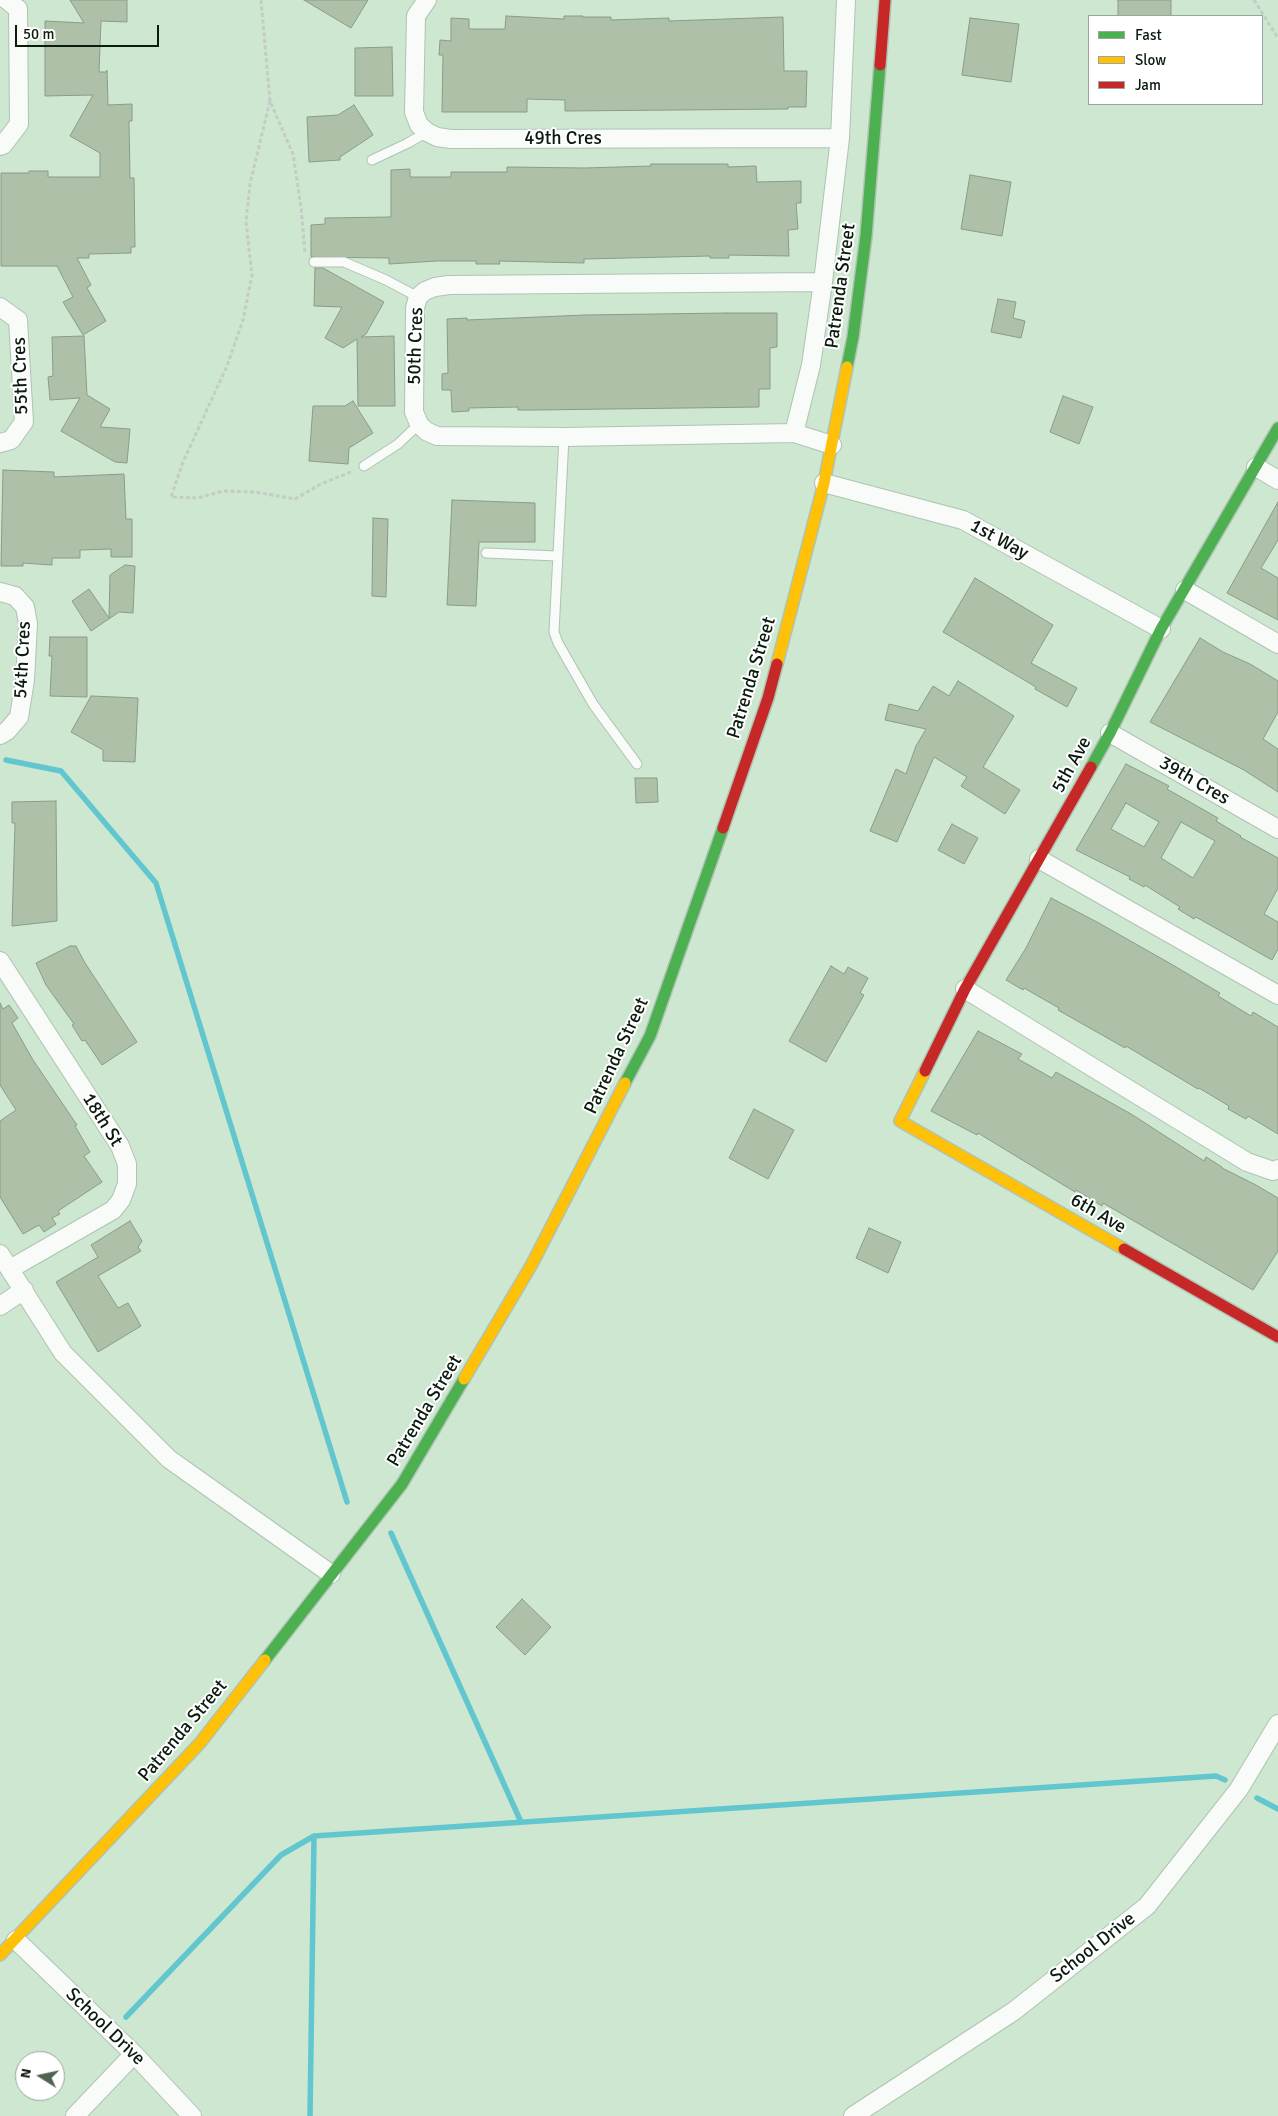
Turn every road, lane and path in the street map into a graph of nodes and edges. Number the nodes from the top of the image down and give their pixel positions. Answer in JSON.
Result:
{"nodes":[{"id":1,"x":7,"y":0,"type":"edge"},
{"id":2,"x":261,"y":0,"type":"edge"},
{"id":3,"x":846,"y":0,"type":"edge"},
{"id":4,"x":886,"y":0,"type":"edge"},
{"id":5,"x":1254,"y":0,"type":"edge"},
{"id":6,"x":421,"y":1,"type":"edge"},
{"id":7,"x":1278,"y":38,"type":"edge"},
{"id":8,"x":270,"y":101,"type":"junction"},
{"id":9,"x":427,"y":132,"type":"junction"},
{"id":10,"x":840,"y":138,"type":"junction"},
{"id":11,"x":0,"y":146,"type":"edge"},
{"id":12,"x":372,"y":160,"type":"dead end"},
{"id":13,"x":314,"y":262,"type":"joint"},
{"id":14,"x":823,"y":282,"type":"junction"},
{"id":15,"x":418,"y":298,"type":"junction"},
{"id":16,"x":0,"y":307,"type":"edge"},
{"id":17,"x":420,"y":424,"type":"junction"},
{"id":18,"x":1278,"y":428,"type":"edge"},
{"id":19,"x":794,"y":434,"type":"junction"},
{"id":20,"x":564,"y":436,"type":"junction"},
{"id":21,"x":0,"y":443,"type":"edge"},
{"id":22,"x":832,"y":445,"type":"junction"},
{"id":23,"x":364,"y":466,"type":"joint"},
{"id":24,"x":1256,"y":467,"type":"junction"},
{"id":25,"x":1278,"y":480,"type":"edge"},
{"id":26,"x":824,"y":483,"type":"junction"},
{"id":27,"x":486,"y":553,"type":"dead end"},
{"id":28,"x":557,"y":556,"type":"junction"},
{"id":29,"x":1185,"y":590,"type":"junction"},
{"id":30,"x":0,"y":592,"type":"edge"},
{"id":31,"x":1161,"y":629,"type":"junction"},
{"id":32,"x":1278,"y":644,"type":"edge"},
{"id":33,"x":1110,"y":733,"type":"junction"},
{"id":34,"x":0,"y":735,"type":"edge"},
{"id":35,"x":637,"y":764,"type":"dead end"},
{"id":36,"x":1278,"y":829,"type":"edge"},
{"id":37,"x":1039,"y":859,"type":"junction"},
{"id":38,"x":0,"y":961,"type":"edge"},
{"id":39,"x":965,"y":988,"type":"junction"},
{"id":40,"x":1278,"y":995,"type":"edge"},
{"id":41,"x":900,"y":1121,"type":"joint"},
{"id":42,"x":1278,"y":1169,"type":"edge"},
{"id":43,"x":0,"y":1254,"type":"edge"},
{"id":44,"x":10,"y":1269,"type":"junction"},
{"id":45,"x":24,"y":1290,"type":"junction"},
{"id":46,"x":0,"y":1306,"type":"edge"},
{"id":47,"x":1278,"y":1336,"type":"edge"},
{"id":48,"x":331,"y":1574,"type":"junction"},
{"id":49,"x":1278,"y":1724,"type":"edge"},
{"id":50,"x":16,"y":1940,"type":"junction"},
{"id":51,"x":0,"y":1955,"type":"edge"},
{"id":52,"x":134,"y":2054,"type":"junction"},
{"id":53,"x":75,"y":2116,"type":"edge"},
{"id":54,"x":192,"y":2116,"type":"edge"},
{"id":55,"x":853,"y":2116,"type":"edge"}],
"edges":[{"from":1,"to":11,"type":"street"},
{"from":2,"to":8,"type":"path"},
{"from":3,"to":10,"type":"street"},
{"from":4,"to":22,"type":"street","name":"Patrenda Street"},
{"from":5,"to":7,"type":"path"},
{"from":6,"to":9,"type":"street"},
{"from":8,"to":13,"type":"path"},
{"from":8,"to":23,"type":"path"},
{"from":9,"to":10,"type":"street","name":"49th Cres"},
{"from":9,"to":12,"type":"lane"},
{"from":10,"to":14,"type":"street"},
{"from":13,"to":15,"type":"lane"},
{"from":14,"to":15,"type":"street","name":"50th Cres"},
{"from":14,"to":19,"type":"street"},
{"from":15,"to":17,"type":"street","name":"50th Cres"},
{"from":16,"to":21,"type":"street","name":"55th Cres"},
{"from":17,"to":20,"type":"street"},
{"from":17,"to":23,"type":"lane"},
{"from":18,"to":24,"type":"street","name":"5th Ave"},
{"from":19,"to":20,"type":"street"},
{"from":19,"to":22,"type":"street"},
{"from":20,"to":28,"type":"lane"},
{"from":22,"to":26,"type":"street","name":"Patrenda Street"},
{"from":24,"to":25,"type":"street"},
{"from":24,"to":29,"type":"street","name":"5th Ave"},
{"from":26,"to":31,"type":"street","name":"1st Way"},
{"from":26,"to":48,"type":"street","name":"Patrenda Street"},
{"from":27,"to":28,"type":"lane"},
{"from":28,"to":35,"type":"lane"},
{"from":29,"to":31,"type":"street","name":"5th Ave"},
{"from":29,"to":32,"type":"street"},
{"from":30,"to":34,"type":"street","name":"54th Cres"},
{"from":31,"to":33,"type":"street","name":"5th Ave"},
{"from":33,"to":36,"type":"street","name":"39th Cres"},
{"from":33,"to":37,"type":"street","name":"5th Ave"},
{"from":37,"to":39,"type":"street","name":"5th Ave"},
{"from":37,"to":40,"type":"street"},
{"from":38,"to":44,"type":"street","name":"18th St"},
{"from":39,"to":41,"type":"street","name":"5th Ave"},
{"from":39,"to":42,"type":"street"},
{"from":41,"to":47,"type":"street","name":"6th Ave"},
{"from":43,"to":44,"type":"street"},
{"from":44,"to":45,"type":"street"},
{"from":45,"to":46,"type":"street"},
{"from":45,"to":48,"type":"street"},
{"from":48,"to":50,"type":"street","name":"Patrenda Street"},
{"from":49,"to":55,"type":"street","name":"School Drive"},
{"from":50,"to":51,"type":"street","name":"Patrenda Street"},
{"from":50,"to":52,"type":"street","name":"School Drive"},
{"from":52,"to":53,"type":"street"},
{"from":52,"to":54,"type":"street","name":"School Drive"}]}
